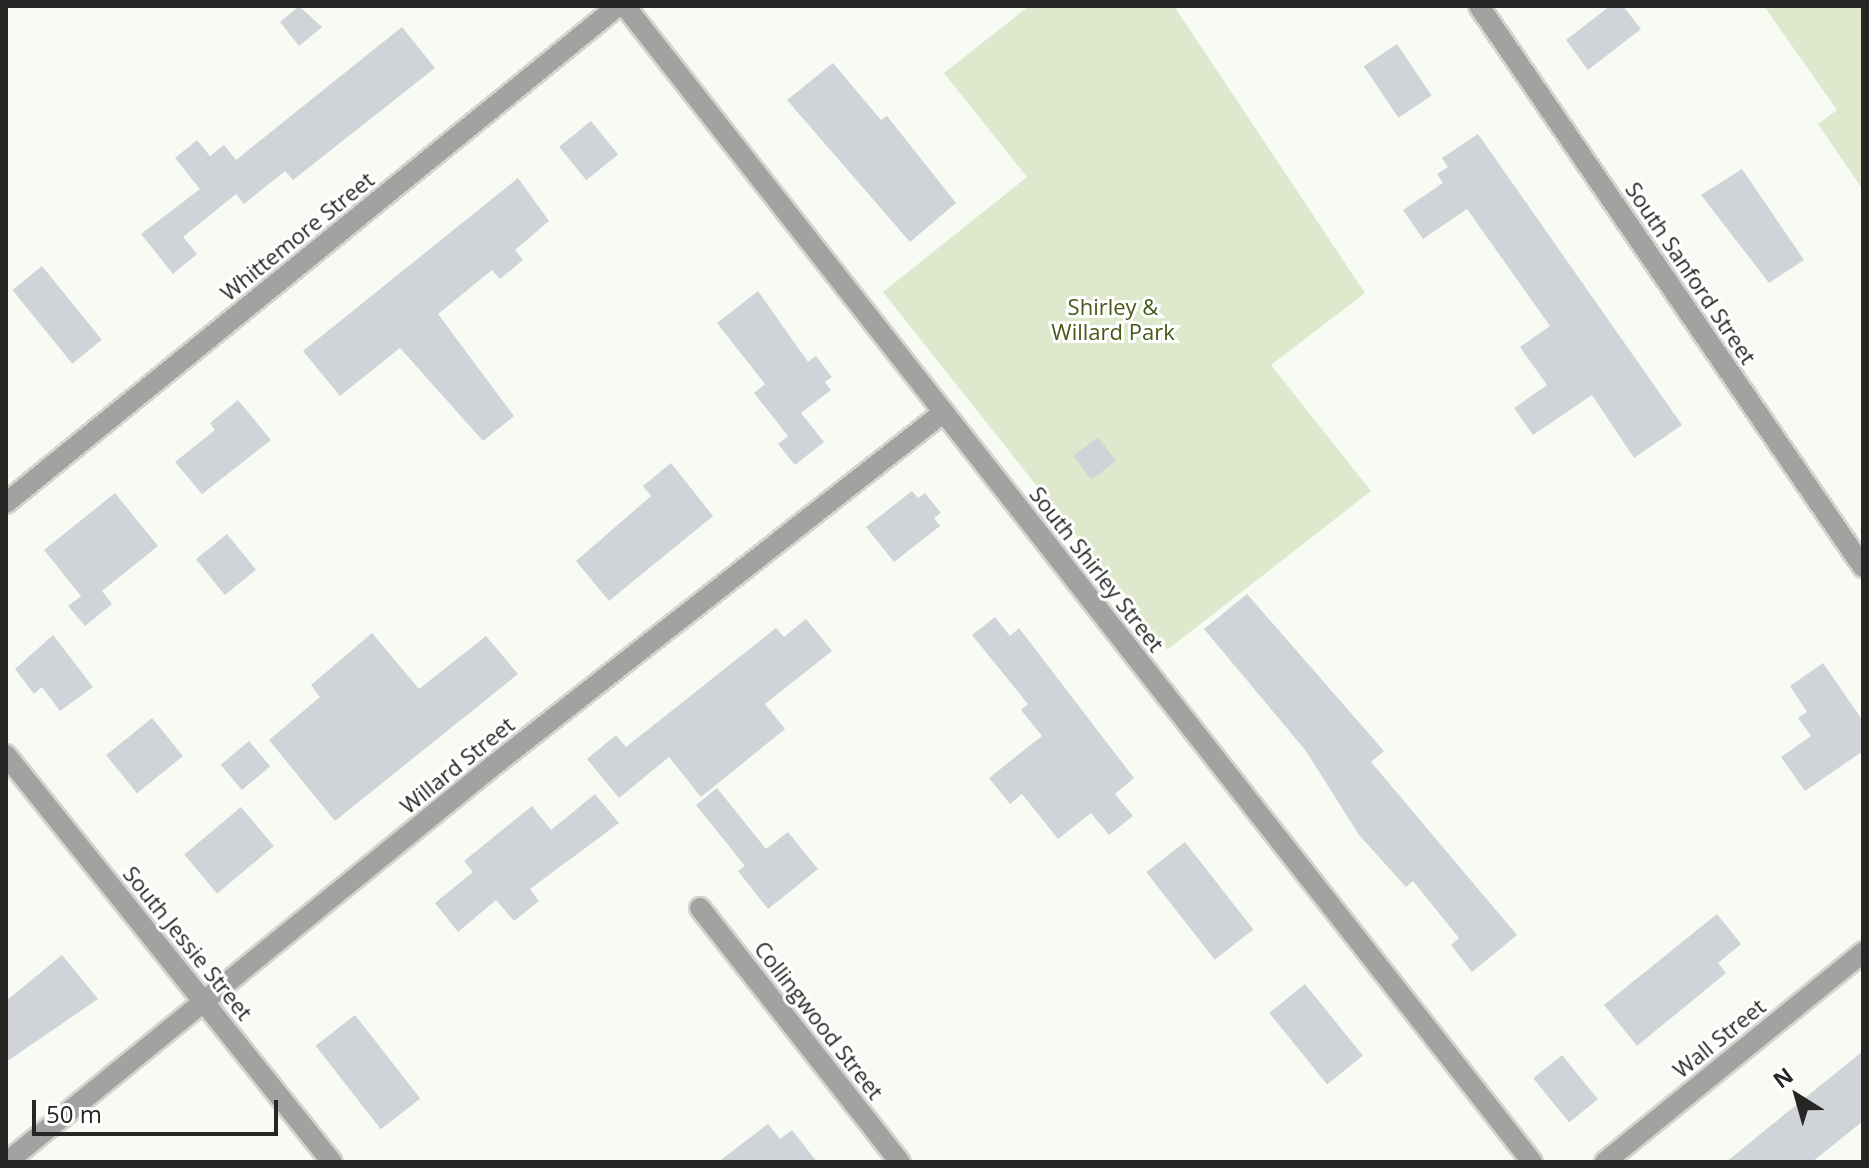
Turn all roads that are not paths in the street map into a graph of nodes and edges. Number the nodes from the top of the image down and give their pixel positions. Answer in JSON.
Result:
{"nodes":[{"id":1,"x":618,"y":6,"type":"edge"},
{"id":2,"x":625,"y":6,"type":"edge"},
{"id":3,"x":1479,"y":6,"type":"edge"},
{"id":4,"x":944,"y":412,"type":"junction"},
{"id":5,"x":6,"y":503,"type":"edge"},
{"id":6,"x":1863,"y":567,"type":"edge"},
{"id":7,"x":6,"y":755,"type":"edge"},
{"id":8,"x":700,"y":908,"type":"dead end"},
{"id":9,"x":1863,"y":952,"type":"edge"},
{"id":10,"x":204,"y":1002,"type":"junction"},
{"id":11,"x":7,"y":1162,"type":"edge"},
{"id":12,"x":332,"y":1162,"type":"edge"},
{"id":13,"x":900,"y":1162,"type":"edge"},
{"id":14,"x":1532,"y":1162,"type":"edge"},
{"id":15,"x":1605,"y":1162,"type":"edge"}],
"edges":[{"from":1,"to":5,"type":"street","name":"Whittemore Street"},
{"from":2,"to":4,"type":"street","name":"South Shirley Street"},
{"from":3,"to":6,"type":"street","name":"South Sanford Street"},
{"from":4,"to":10,"type":"street","name":"Willard Street"},
{"from":4,"to":14,"type":"street","name":"South Shirley Street"},
{"from":7,"to":10,"type":"street","name":"South Jessie Street"},
{"from":8,"to":13,"type":"street","name":"Collingwood Street"},
{"from":9,"to":15,"type":"street","name":"Wall Street"},
{"from":10,"to":11,"type":"street","name":"Willard Street"},
{"from":10,"to":12,"type":"street","name":"South Jessie Street"}]}
